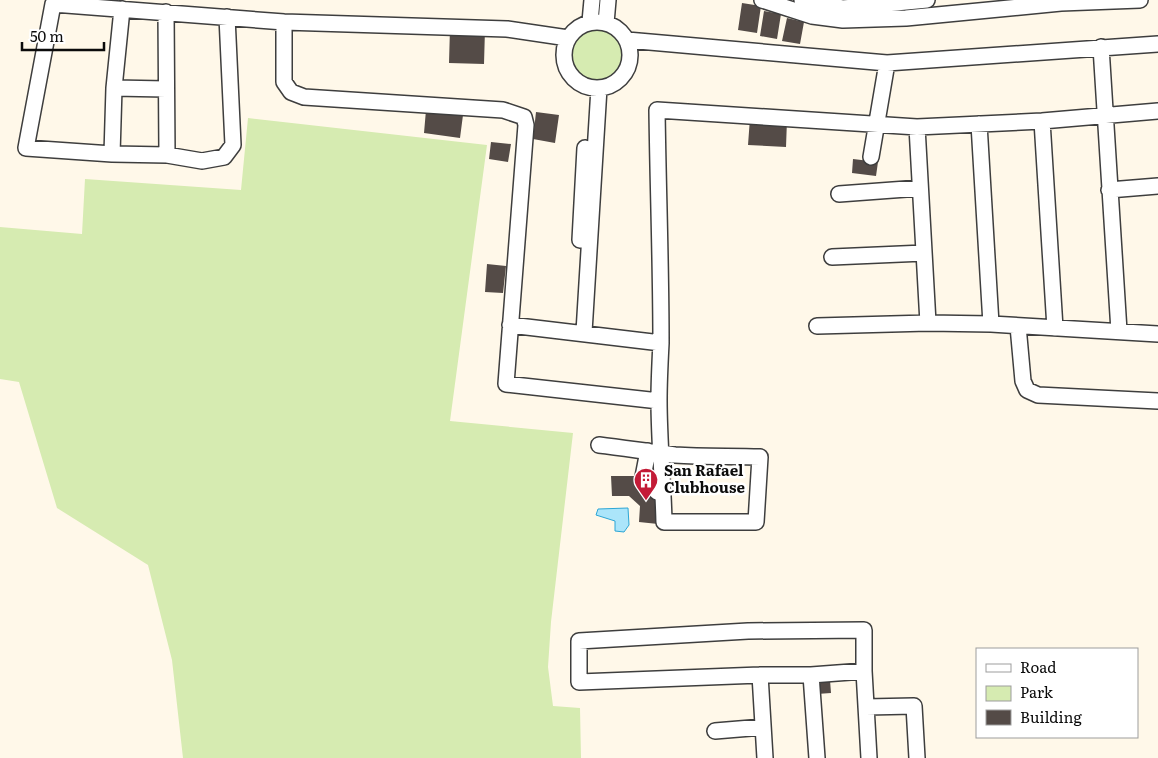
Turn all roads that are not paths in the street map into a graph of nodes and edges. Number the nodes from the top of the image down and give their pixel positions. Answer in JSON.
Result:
{"nodes":[{"id":1,"x":592,"y":0,"type":"edge"},
{"id":2,"x":608,"y":0,"type":"edge"},
{"id":3,"x":762,"y":0,"type":"edge"},
{"id":4,"x":802,"y":0,"type":"edge"},
{"id":5,"x":927,"y":0,"type":"edge"},
{"id":6,"x":1140,"y":0,"type":"edge"},
{"id":7,"x":1109,"y":1,"type":"edge"},
{"id":8,"x":1061,"y":2,"type":"edge"},
{"id":9,"x":122,"y":9,"type":"junction"},
{"id":10,"x":166,"y":12,"type":"junction"},
{"id":11,"x":227,"y":17,"type":"junction"},
{"id":12,"x":284,"y":22,"type":"junction"},
{"id":13,"x":590,"y":22,"type":"junction"},
{"id":14,"x":606,"y":22,"type":"junction"},
{"id":15,"x":568,"y":38,"type":"junction"},
{"id":16,"x":627,"y":40,"type":"junction"},
{"id":17,"x":1158,"y":44,"type":"edge"},
{"id":18,"x":1101,"y":47,"type":"junction"},
{"id":19,"x":887,"y":63,"type":"junction"},
{"id":20,"x":594,"y":87,"type":"junction"},
{"id":21,"x":114,"y":88,"type":"junction"},
{"id":22,"x":166,"y":89,"type":"junction"},
{"id":23,"x":1158,"y":111,"type":"edge"},
{"id":24,"x":1105,"y":115,"type":"junction"},
{"id":25,"x":1042,"y":121,"type":"junction"},
{"id":26,"x":878,"y":123,"type":"junction"},
{"id":27,"x":979,"y":124,"type":"junction"},
{"id":28,"x":917,"y":127,"type":"junction"},
{"id":29,"x":112,"y":154,"type":"junction"},
{"id":30,"x":167,"y":155,"type":"junction"},
{"id":31,"x":870,"y":157,"type":"dead end"},
{"id":32,"x":1158,"y":186,"type":"edge"},
{"id":33,"x":920,"y":188,"type":"junction"},
{"id":34,"x":1109,"y":190,"type":"junction"},
{"id":35,"x":839,"y":194,"type":"dead end"},
{"id":36,"x":924,"y":253,"type":"junction"},
{"id":37,"x":832,"y":257,"type":"dead end"},
{"id":38,"x":928,"y":322,"type":"junction"},
{"id":39,"x":991,"y":324,"type":"junction"},
{"id":40,"x":510,"y":325,"type":"junction"},
{"id":41,"x":817,"y":326,"type":"dead end"},
{"id":42,"x":1018,"y":326,"type":"junction"},
{"id":43,"x":1054,"y":328,"type":"junction"},
{"id":44,"x":1119,"y":331,"type":"junction"},
{"id":45,"x":579,"y":332,"type":"junction"},
{"id":46,"x":1158,"y":334,"type":"edge"},
{"id":47,"x":661,"y":343,"type":"junction"},
{"id":48,"x":659,"y":401,"type":"junction"},
{"id":49,"x":1158,"y":402,"type":"edge"},
{"id":50,"x":599,"y":445,"type":"dead end"},
{"id":51,"x":655,"y":452,"type":"junction"},
{"id":52,"x":864,"y":671,"type":"junction"},
{"id":53,"x":760,"y":674,"type":"junction"},
{"id":54,"x":811,"y":675,"type":"junction"},
{"id":55,"x":866,"y":707,"type":"junction"},
{"id":56,"x":763,"y":727,"type":"junction"},
{"id":57,"x":715,"y":730,"type":"dead end"},
{"id":58,"x":765,"y":758,"type":"edge"},
{"id":59,"x":817,"y":758,"type":"edge"},
{"id":60,"x":869,"y":758,"type":"edge"},
{"id":61,"x":917,"y":758,"type":"edge"}],
"edges":[{"from":1,"to":13,"type":"street"},
{"from":2,"to":14,"type":"street"},
{"from":3,"to":8,"type":"street"},
{"from":4,"to":5,"type":"street"},
{"from":6,"to":7,"type":"street"},
{"from":7,"to":8,"type":"street"},
{"from":9,"to":10,"type":"street"},
{"from":9,"to":21,"type":"street"},
{"from":9,"to":29,"type":"street"},
{"from":10,"to":11,"type":"street"},
{"from":10,"to":22,"type":"street"},
{"from":11,"to":12,"type":"street"},
{"from":11,"to":30,"type":"street"},
{"from":12,"to":15,"type":"street"},
{"from":12,"to":40,"type":"street"},
{"from":13,"to":14,"type":"street"},
{"from":13,"to":15,"type":"street"},
{"from":14,"to":16,"type":"street"},
{"from":15,"to":20,"type":"street"},
{"from":16,"to":19,"type":"street"},
{"from":16,"to":20,"type":"street"},
{"from":17,"to":18,"type":"street"},
{"from":18,"to":19,"type":"street"},
{"from":18,"to":24,"type":"street"},
{"from":19,"to":26,"type":"street"},
{"from":20,"to":45,"type":"street"},
{"from":21,"to":22,"type":"street"},
{"from":21,"to":29,"type":"street"},
{"from":22,"to":30,"type":"street"},
{"from":23,"to":24,"type":"street"},
{"from":24,"to":25,"type":"street"},
{"from":24,"to":34,"type":"street"},
{"from":25,"to":27,"type":"street"},
{"from":25,"to":43,"type":"street"},
{"from":26,"to":28,"type":"street"},
{"from":26,"to":31,"type":"street"},
{"from":26,"to":47,"type":"street"},
{"from":27,"to":28,"type":"street"},
{"from":27,"to":39,"type":"street"},
{"from":28,"to":33,"type":"street"},
{"from":29,"to":30,"type":"street"},
{"from":32,"to":34,"type":"street"},
{"from":33,"to":35,"type":"street"},
{"from":33,"to":36,"type":"street"},
{"from":34,"to":44,"type":"street"},
{"from":36,"to":37,"type":"street"},
{"from":36,"to":38,"type":"street"},
{"from":38,"to":39,"type":"street"},
{"from":38,"to":41,"type":"street"},
{"from":39,"to":42,"type":"street"},
{"from":40,"to":45,"type":"street"},
{"from":40,"to":48,"type":"street"},
{"from":42,"to":43,"type":"street"},
{"from":42,"to":49,"type":"street"},
{"from":43,"to":44,"type":"street"},
{"from":44,"to":46,"type":"street"},
{"from":45,"to":47,"type":"street"},
{"from":47,"to":48,"type":"street"},
{"from":48,"to":51,"type":"street"},
{"from":50,"to":51,"type":"street"},
{"from":51,"to":51,"type":"street"},
{"from":52,"to":53,"type":"street"},
{"from":52,"to":54,"type":"street"},
{"from":52,"to":55,"type":"street"},
{"from":53,"to":54,"type":"street"},
{"from":53,"to":56,"type":"street"},
{"from":54,"to":59,"type":"street"},
{"from":55,"to":60,"type":"street"},
{"from":55,"to":61,"type":"street"},
{"from":56,"to":57,"type":"street"},
{"from":56,"to":58,"type":"street"}]}
